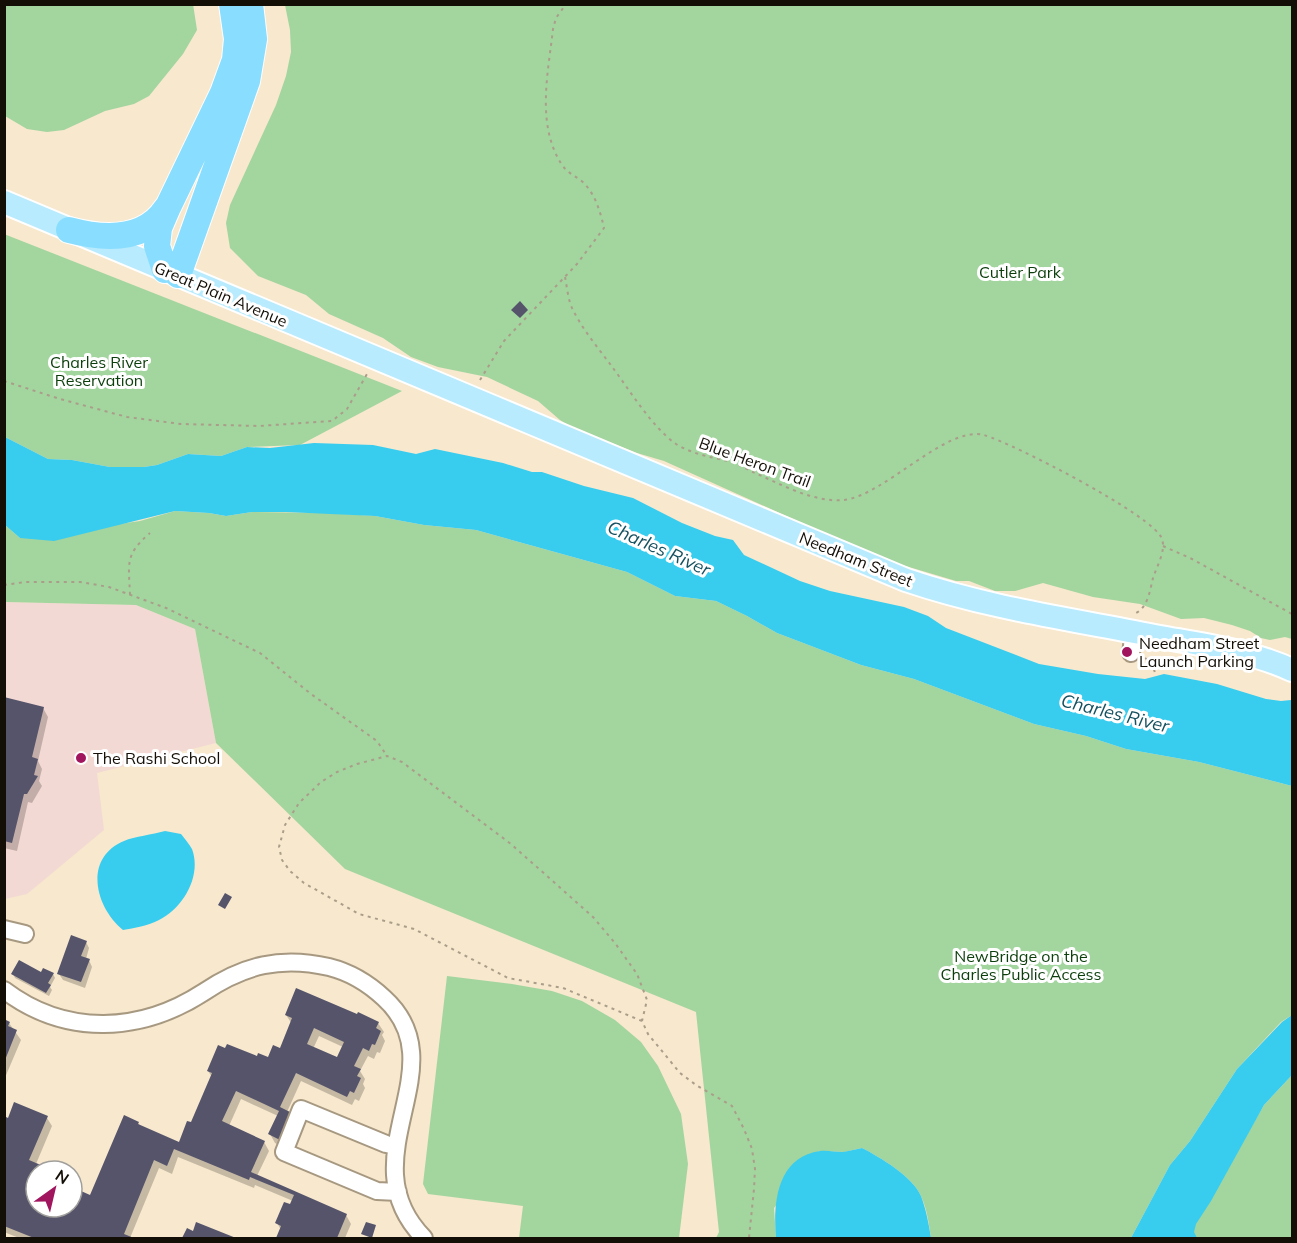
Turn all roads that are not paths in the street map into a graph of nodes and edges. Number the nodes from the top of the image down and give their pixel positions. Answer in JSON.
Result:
{"nodes":[{"id":1,"x":232,"y":4,"type":"edge"},
{"id":2,"x":250,"y":4,"type":"edge"},
{"id":3,"x":4,"y":202,"type":"edge"},
{"id":4,"x":168,"y":207,"type":"junction"},
{"id":5,"x":69,"y":230,"type":"junction"},
{"id":6,"x":172,"y":273,"type":"junction"},
{"id":7,"x":438,"y":386,"type":"joint"},
{"id":8,"x":1289,"y":669,"type":"edge"},
{"id":9,"x":4,"y":929,"type":"edge"},
{"id":10,"x":25,"y":934,"type":"dead end"},
{"id":11,"x":4,"y":990,"type":"edge"},
{"id":12,"x":396,"y":1146,"type":"junction"},
{"id":13,"x":398,"y":1192,"type":"junction"},
{"id":14,"x":418,"y":1237,"type":"edge"}],
"edges":[{"from":1,"to":4,"type":"highway"},
{"from":2,"to":6,"type":"highway"},
{"from":3,"to":5,"type":"main road","name":"Great Plain Avenue"},
{"from":4,"to":5,"type":"highway"},
{"from":4,"to":6,"type":"highway"},
{"from":5,"to":6,"type":"main road","name":"Great Plain Avenue"},
{"from":6,"to":7,"type":"main road","name":"Great Plain Avenue"},
{"from":7,"to":8,"type":"main road","name":"Needham Street"},
{"from":9,"to":10,"type":"street"},
{"from":11,"to":12,"type":"street"},
{"from":12,"to":13,"type":"street"},
{"from":12,"to":13,"type":"street"},
{"from":13,"to":14,"type":"street"}]}
